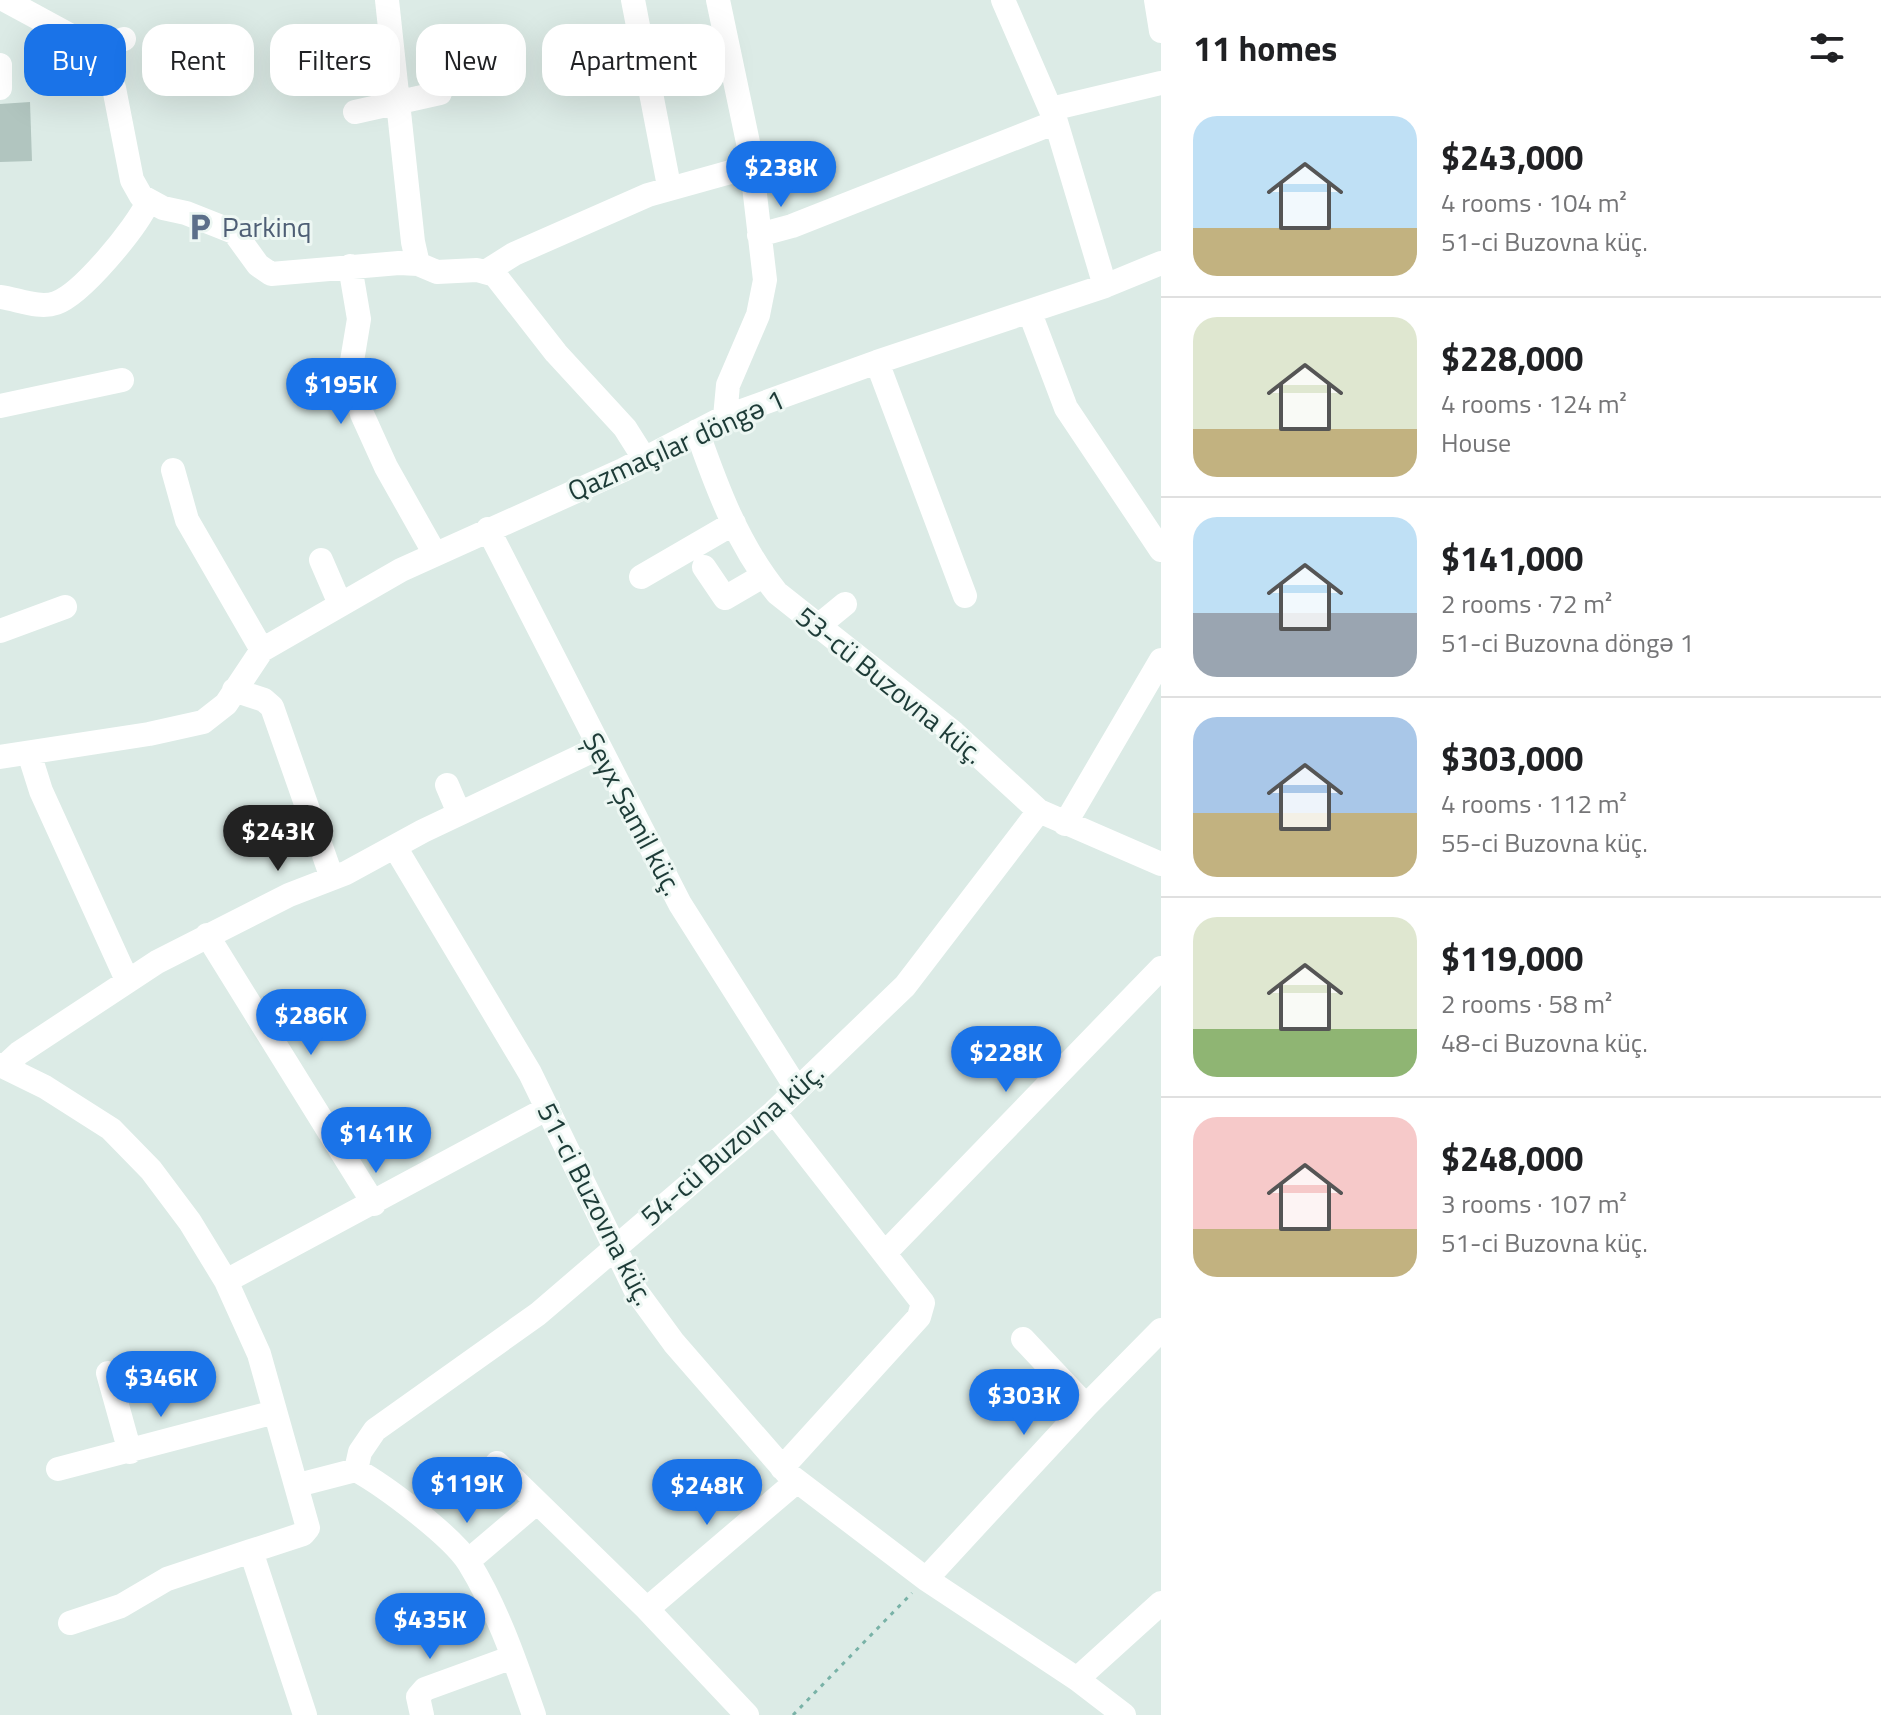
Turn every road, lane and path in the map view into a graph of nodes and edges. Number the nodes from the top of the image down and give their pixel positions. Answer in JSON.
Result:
{"nodes":[{"id":1,"x":5,"y":0,"type":"edge"},
{"id":2,"x":387,"y":0,"type":"edge"},
{"id":3,"x":633,"y":0,"type":"edge"},
{"id":4,"x":718,"y":0,"type":"edge"},
{"id":5,"x":1003,"y":0,"type":"edge"},
{"id":6,"x":48,"y":24,"type":"edge"},
{"id":7,"x":0,"y":65,"type":"edge"},
{"id":8,"x":1161,"y":83,"type":"edge"},
{"id":9,"x":126,"y":86,"type":"edge"},
{"id":10,"x":0,"y":88,"type":"edge"},
{"id":11,"x":426,"y":96,"type":"edge"},
{"id":12,"x":398,"y":102,"type":"junction"},
{"id":13,"x":355,"y":112,"type":"dead end"},
{"id":14,"x":1053,"y":116,"type":"junction"},
{"id":15,"x":752,"y":166,"type":"junction"},
{"id":16,"x":669,"y":186,"type":"junction"},
{"id":17,"x":148,"y":202,"type":"junction"},
{"id":18,"x":759,"y":235,"type":"junction"},
{"id":19,"x":1161,"y":263,"type":"edge"},
{"id":20,"x":418,"y":264,"type":"junction"},
{"id":21,"x":350,"y":266,"type":"junction"},
{"id":22,"x":487,"y":271,"type":"junction"},
{"id":23,"x":1105,"y":286,"type":"junction"},
{"id":24,"x":0,"y":297,"type":"edge"},
{"id":25,"x":1030,"y":313,"type":"junction"},
{"id":26,"x":877,"y":362,"type":"junction"},
{"id":27,"x":122,"y":380,"type":"dead end"},
{"id":28,"x":0,"y":406,"type":"edge"},
{"id":29,"x":725,"y":417,"type":"junction"},
{"id":30,"x":697,"y":431,"type":"junction"},
{"id":31,"x":644,"y":458,"type":"junction"},
{"id":32,"x":173,"y":470,"type":"dead end"},
{"id":33,"x":734,"y":523,"type":"junction"},
{"id":34,"x":488,"y":529,"type":"junction"},
{"id":35,"x":1161,"y":550,"type":"edge"},
{"id":36,"x":435,"y":554,"type":"junction"},
{"id":37,"x":321,"y":560,"type":"dead end"},
{"id":38,"x":704,"y":567,"type":"dead end"},
{"id":39,"x":763,"y":576,"type":"junction"},
{"id":40,"x":641,"y":577,"type":"dead end"},
{"id":41,"x":965,"y":596,"type":"dead end"},
{"id":42,"x":340,"y":604,"type":"junction"},
{"id":43,"x":845,"y":604,"type":"dead end"},
{"id":44,"x":65,"y":607,"type":"dead end"},
{"id":45,"x":817,"y":627,"type":"junction"},
{"id":46,"x":0,"y":631,"type":"edge"},
{"id":47,"x":262,"y":650,"type":"junction"},
{"id":48,"x":1161,"y":660,"type":"edge"},
{"id":49,"x":234,"y":690,"type":"junction"},
{"id":50,"x":598,"y":748,"type":"junction"},
{"id":51,"x":29,"y":753,"type":"junction"},
{"id":52,"x":0,"y":757,"type":"edge"},
{"id":53,"x":447,"y":785,"type":"dead end"},
{"id":54,"x":1039,"y":811,"type":"junction"},
{"id":55,"x":459,"y":813,"type":"junction"},
{"id":56,"x":1065,"y":824,"type":"junction"},
{"id":57,"x":395,"y":847,"type":"junction"},
{"id":58,"x":1161,"y":864,"type":"edge"},
{"id":59,"x":332,"y":878,"type":"junction"},
{"id":60,"x":207,"y":935,"type":"junction"},
{"id":61,"x":1161,"y":968,"type":"edge"},
{"id":62,"x":127,"y":980,"type":"junction"},
{"id":63,"x":2,"y":1066,"type":"edge"},
{"id":64,"x":797,"y":1089,"type":"junction"},
{"id":65,"x":548,"y":1108,"type":"junction"},
{"id":66,"x":774,"y":1112,"type":"junction"},
{"id":67,"x":374,"y":1204,"type":"junction"},
{"id":68,"x":615,"y":1247,"type":"junction"},
{"id":69,"x":885,"y":1253,"type":"junction"},
{"id":70,"x":226,"y":1281,"type":"junction"},
{"id":71,"x":1023,"y":1339,"type":"dead end"},
{"id":72,"x":1156,"y":1345,"type":"edge"},
{"id":73,"x":108,"y":1373,"type":"dead end"},
{"id":74,"x":1086,"y":1406,"type":"junction"},
{"id":75,"x":275,"y":1412,"type":"junction"},
{"id":76,"x":130,"y":1452,"type":"junction"},
{"id":77,"x":497,"y":1463,"type":"dead end"},
{"id":78,"x":58,"y":1469,"type":"dead end"},
{"id":79,"x":356,"y":1470,"type":"junction"},
{"id":80,"x":790,"y":1475,"type":"junction"},
{"id":81,"x":298,"y":1485,"type":"junction"},
{"id":82,"x":536,"y":1503,"type":"junction"},
{"id":83,"x":251,"y":1551,"type":"junction"},
{"id":84,"x":468,"y":1561,"type":"junction"},
{"id":85,"x":926,"y":1579,"type":"junction"},
{"id":86,"x":1161,"y":1603,"type":"edge"},
{"id":87,"x":647,"y":1609,"type":"junction"},
{"id":88,"x":70,"y":1623,"type":"dead end"},
{"id":89,"x":513,"y":1657,"type":"junction"},
{"id":90,"x":1077,"y":1679,"type":"junction"},
{"id":91,"x":305,"y":1715,"type":"edge"},
{"id":92,"x":422,"y":1715,"type":"edge"},
{"id":93,"x":534,"y":1715,"type":"edge"},
{"id":94,"x":747,"y":1715,"type":"edge"},
{"id":95,"x":793,"y":1715,"type":"edge"},
{"id":96,"x":1124,"y":1715,"type":"edge"}],
"edges":[{"from":1,"to":6,"type":"street"},
{"from":2,"to":12,"type":"street"},
{"from":3,"to":16,"type":"street"},
{"from":4,"to":15,"type":"street"},
{"from":5,"to":14,"type":"street"},
{"from":7,"to":10,"type":"street"},
{"from":8,"to":14,"type":"street"},
{"from":9,"to":17,"type":"street"},
{"from":11,"to":12,"type":"street"},
{"from":12,"to":13,"type":"street"},
{"from":12,"to":20,"type":"street"},
{"from":14,"to":18,"type":"street"},
{"from":14,"to":23,"type":"street"},
{"from":15,"to":16,"type":"street"},
{"from":15,"to":18,"type":"street"},
{"from":16,"to":22,"type":"street"},
{"from":17,"to":21,"type":"street"},
{"from":17,"to":24,"type":"street"},
{"from":18,"to":29,"type":"street"},
{"from":19,"to":23,"type":"street","name":"Qazmaçılar döngə 1"},
{"from":20,"to":21,"type":"street"},
{"from":20,"to":22,"type":"street"},
{"from":21,"to":36,"type":"street"},
{"from":22,"to":31,"type":"street"},
{"from":23,"to":25,"type":"street","name":"Qazmaçılar döngə 1"},
{"from":25,"to":26,"type":"street","name":"Qazmaçılar döngə 1"},
{"from":25,"to":35,"type":"street"},
{"from":26,"to":29,"type":"street","name":"Qazmaçılar döngə 1"},
{"from":26,"to":41,"type":"street"},
{"from":27,"to":28,"type":"street"},
{"from":29,"to":30,"type":"street","name":"Qazmaçılar döngə 1"},
{"from":30,"to":31,"type":"street","name":"Qazmaçılar döngə 1"},
{"from":30,"to":33,"type":"street","name":"53-cü Buzovna küç."},
{"from":31,"to":34,"type":"street","name":"Qazmaçılar döngə 1"},
{"from":32,"to":47,"type":"street"},
{"from":33,"to":39,"type":"street","name":"53-cü Buzovna küç."},
{"from":33,"to":40,"type":"street"},
{"from":34,"to":36,"type":"street","name":"Qazmaçılar döngə 1"},
{"from":34,"to":50,"type":"street","name":"Şeyx Şamil küç."},
{"from":36,"to":42,"type":"street","name":"Qazmaçılar döngə 1"},
{"from":37,"to":42,"type":"street"},
{"from":38,"to":39,"type":"street"},
{"from":39,"to":45,"type":"street","name":"53-cü Buzovna küç."},
{"from":42,"to":47,"type":"street","name":"Qazmaçılar döngə 1"},
{"from":43,"to":45,"type":"street"},
{"from":44,"to":46,"type":"street"},
{"from":45,"to":54,"type":"street","name":"53-cü Buzovna küç."},
{"from":47,"to":49,"type":"street","name":"Qazmaçılar döngə 1"},
{"from":48,"to":56,"type":"street"},
{"from":49,"to":51,"type":"street","name":"Qazmaçılar döngə 1"},
{"from":49,"to":59,"type":"street"},
{"from":50,"to":55,"type":"street"},
{"from":50,"to":64,"type":"street","name":"Şeyx Şamil küç."},
{"from":51,"to":52,"type":"street","name":"Qazmaçılar döngə 1"},
{"from":51,"to":62,"type":"street"},
{"from":53,"to":55,"type":"street"},
{"from":54,"to":56,"type":"street","name":"53-cü Buzovna küç."},
{"from":54,"to":64,"type":"street","name":"54-cü Buzovna küç."},
{"from":55,"to":57,"type":"street"},
{"from":56,"to":58,"type":"street","name":"53-cü Buzovna küç."},
{"from":57,"to":59,"type":"street"},
{"from":57,"to":65,"type":"street","name":"51-ci Buzovna küç."},
{"from":59,"to":60,"type":"street"},
{"from":60,"to":62,"type":"street"},
{"from":60,"to":67,"type":"street"},
{"from":61,"to":69,"type":"street"},
{"from":62,"to":63,"type":"street"},
{"from":63,"to":70,"type":"street"},
{"from":64,"to":66,"type":"street","name":"54-cü Buzovna küç."},
{"from":65,"to":67,"type":"street"},
{"from":65,"to":68,"type":"street","name":"51-ci Buzovna küç."},
{"from":66,"to":68,"type":"street","name":"54-cü Buzovna küç."},
{"from":66,"to":69,"type":"street"},
{"from":67,"to":70,"type":"street"},
{"from":68,"to":79,"type":"street","name":"54-cü Buzovna küç."},
{"from":68,"to":80,"type":"street","name":"51-ci Buzovna küç."},
{"from":69,"to":80,"type":"street"},
{"from":70,"to":75,"type":"street"},
{"from":71,"to":74,"type":"street"},
{"from":72,"to":74,"type":"street"},
{"from":73,"to":76,"type":"street"},
{"from":74,"to":85,"type":"street"},
{"from":75,"to":76,"type":"street"},
{"from":75,"to":81,"type":"street"},
{"from":76,"to":78,"type":"street"},
{"from":77,"to":82,"type":"street"},
{"from":79,"to":81,"type":"street"},
{"from":79,"to":84,"type":"street"},
{"from":80,"to":85,"type":"street","name":"51-ci Buzovna küç."},
{"from":80,"to":87,"type":"street"},
{"from":81,"to":83,"type":"street"},
{"from":82,"to":84,"type":"street"},
{"from":82,"to":87,"type":"street"},
{"from":83,"to":88,"type":"street"},
{"from":83,"to":91,"type":"street"},
{"from":84,"to":89,"type":"street"},
{"from":85,"to":90,"type":"street","name":"51-ci Buzovna küç."},
{"from":85,"to":95,"type":"path"},
{"from":86,"to":90,"type":"street"},
{"from":87,"to":94,"type":"street"},
{"from":89,"to":92,"type":"street"},
{"from":89,"to":93,"type":"street"},
{"from":90,"to":96,"type":"street","name":"51-ci Buzovna küç."}]}
